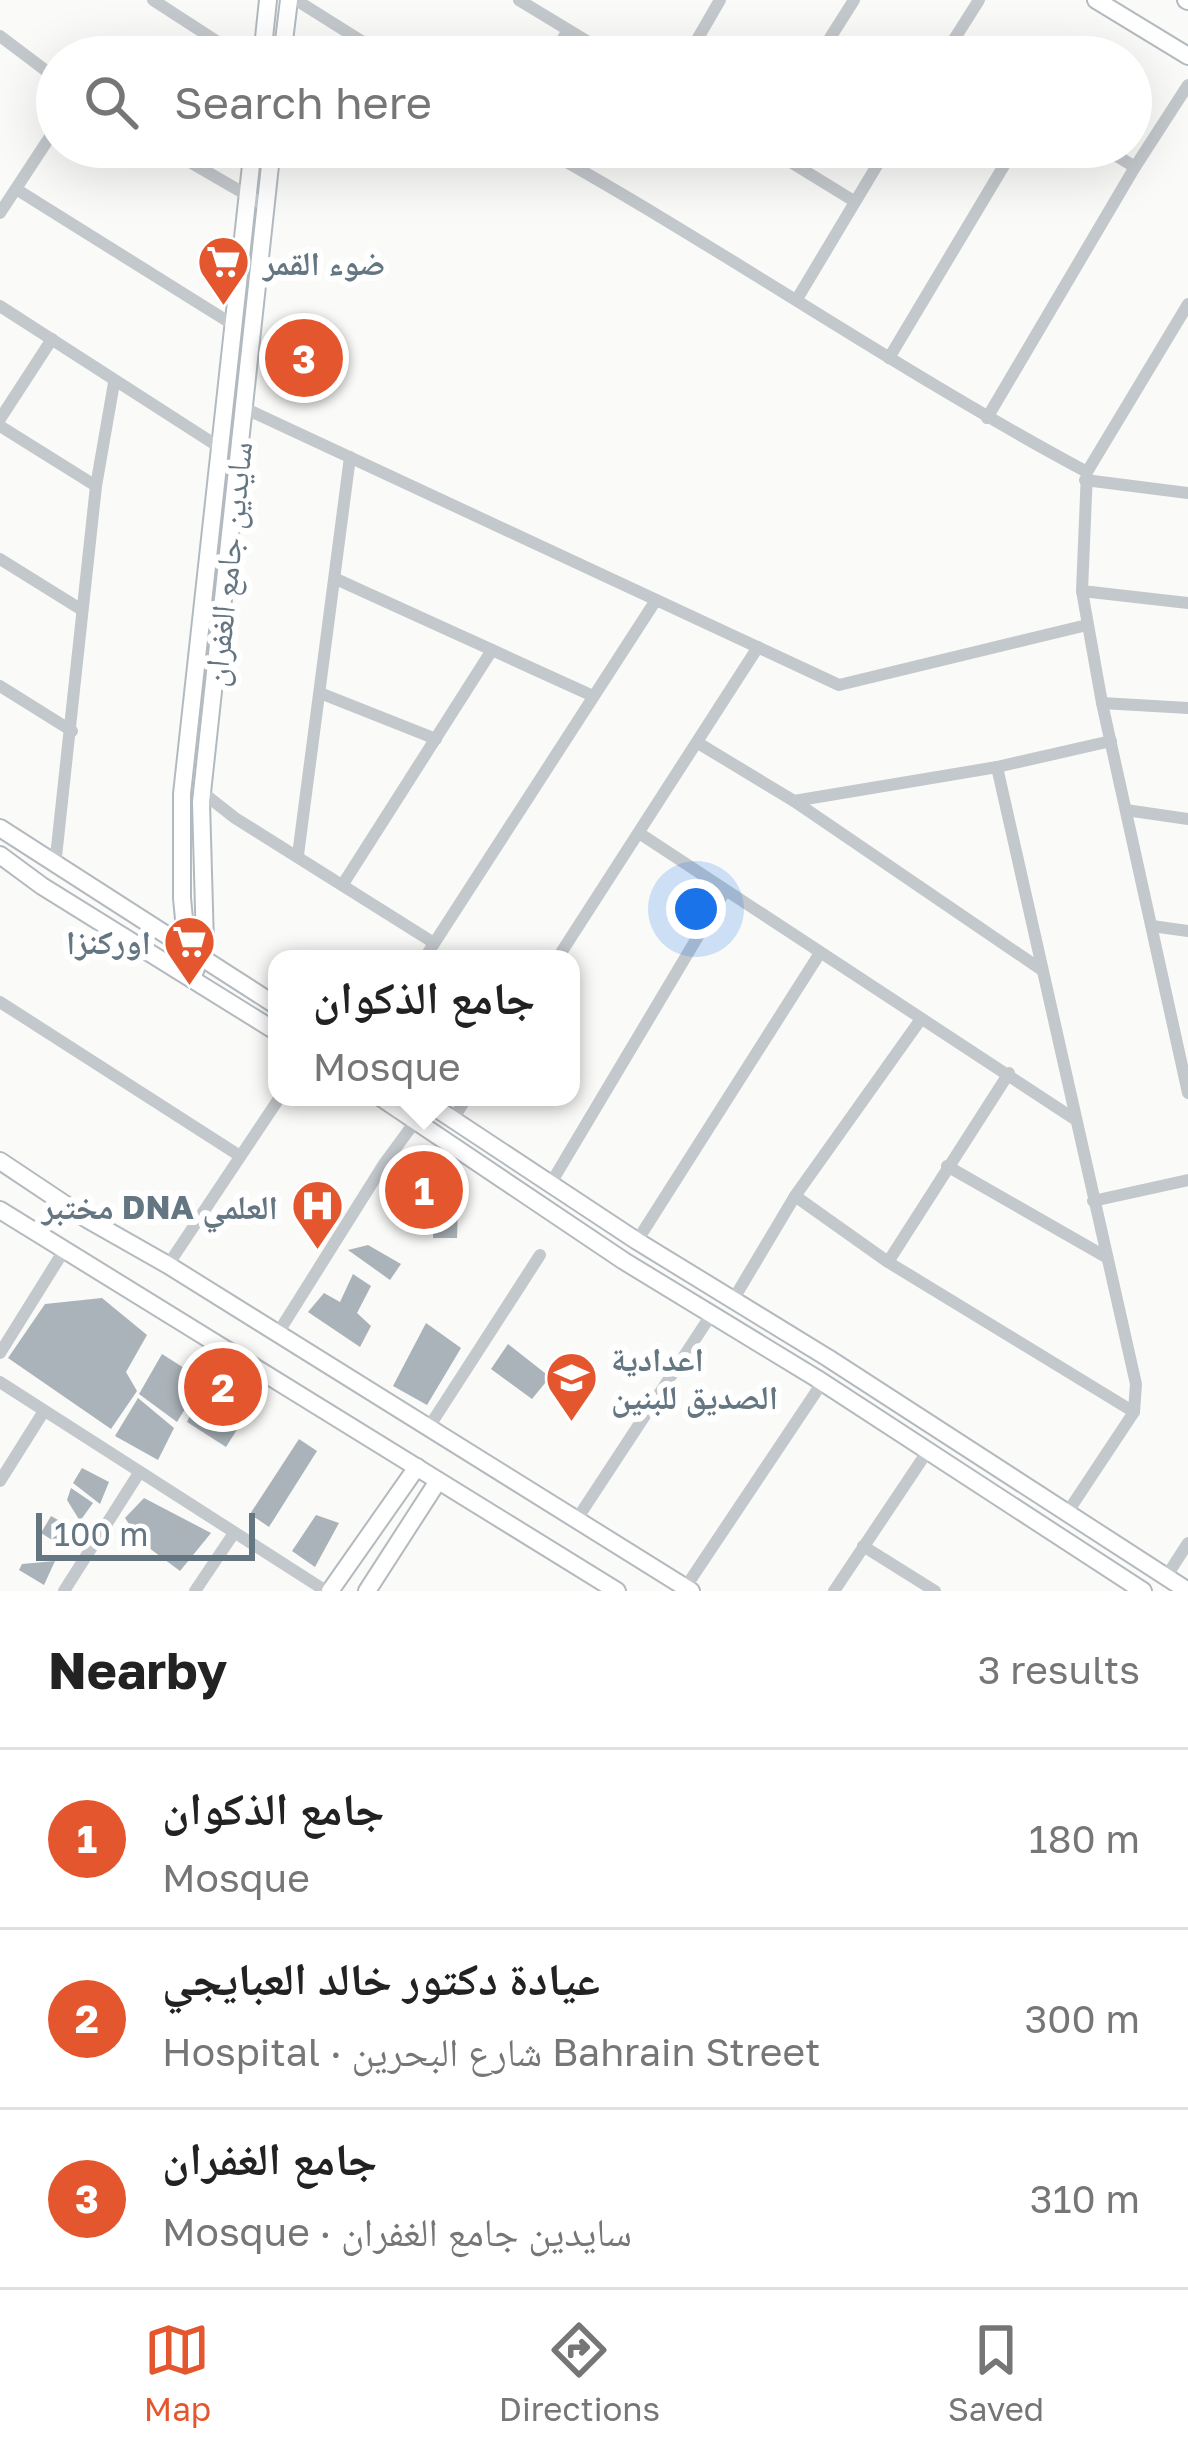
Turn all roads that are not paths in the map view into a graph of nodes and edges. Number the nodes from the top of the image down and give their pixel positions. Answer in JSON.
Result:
{"nodes":[{"id":1,"x":153,"y":0,"type":"edge"},
{"id":2,"x":268,"y":0,"type":"edge"},
{"id":3,"x":292,"y":0,"type":"edge"},
{"id":4,"x":519,"y":0,"type":"edge"},
{"id":5,"x":720,"y":0,"type":"edge"},
{"id":6,"x":854,"y":0,"type":"edge"},
{"id":7,"x":979,"y":0,"type":"edge"},
{"id":8,"x":1096,"y":0,"type":"edge"},
{"id":9,"x":568,"y":30,"type":"junction"},
{"id":10,"x":0,"y":36,"type":"edge"},
{"id":11,"x":209,"y":36,"type":"edge"},
{"id":12,"x":264,"y":36,"type":"edge"},
{"id":13,"x":286,"y":36,"type":"edge"},
{"id":14,"x":352,"y":36,"type":"edge"},
{"id":15,"x":564,"y":36,"type":"edge"},
{"id":16,"x":578,"y":36,"type":"edge"},
{"id":17,"x":699,"y":36,"type":"edge"},
{"id":18,"x":831,"y":36,"type":"edge"},
{"id":19,"x":959,"y":36,"type":"edge"},
{"id":20,"x":1188,"y":56,"type":"edge"},
{"id":21,"x":36,"y":63,"type":"edge"},
{"id":22,"x":1188,"y":85,"type":"edge"},
{"id":23,"x":1152,"y":141,"type":"edge"},
{"id":24,"x":36,"y":158,"type":"edge"},
{"id":25,"x":200,"y":168,"type":"edge"},
{"id":26,"x":251,"y":168,"type":"edge"},
{"id":27,"x":270,"y":168,"type":"edge"},
{"id":28,"x":576,"y":168,"type":"edge"},
{"id":29,"x":800,"y":168,"type":"edge"},
{"id":30,"x":874,"y":168,"type":"edge"},
{"id":31,"x":1002,"y":168,"type":"edge"},
{"id":32,"x":1134,"y":168,"type":"edge"},
{"id":33,"x":16,"y":189,"type":"junction"},
{"id":34,"x":248,"y":196,"type":"junction"},
{"id":35,"x":854,"y":201,"type":"junction"},
{"id":36,"x":266,"y":206,"type":"junction"},
{"id":37,"x":0,"y":213,"type":"edge"},
{"id":38,"x":797,"y":299,"type":"junction"},
{"id":39,"x":1188,"y":304,"type":"edge"},
{"id":40,"x":0,"y":306,"type":"edge"},
{"id":41,"x":232,"y":324,"type":"junction"},
{"id":42,"x":1182,"y":327,"type":"edge"},
{"id":43,"x":52,"y":339,"type":"junction"},
{"id":44,"x":889,"y":358,"type":"junction"},
{"id":45,"x":114,"y":382,"type":"junction"},
{"id":46,"x":244,"y":408,"type":"junction"},
{"id":47,"x":987,"y":418,"type":"junction"},
{"id":48,"x":0,"y":422,"type":"edge"},
{"id":49,"x":219,"y":447,"type":"junction"},
{"id":50,"x":350,"y":458,"type":"junction"},
{"id":51,"x":1086,"y":476,"type":"junction"},
{"id":52,"x":96,"y":486,"type":"junction"},
{"id":53,"x":1188,"y":493,"type":"edge"},
{"id":54,"x":0,"y":560,"type":"edge"},
{"id":55,"x":336,"y":579,"type":"junction"},
{"id":56,"x":1082,"y":590,"type":"junction"},
{"id":57,"x":656,"y":600,"type":"junction"},
{"id":58,"x":1188,"y":603,"type":"edge"},
{"id":59,"x":82,"y":610,"type":"junction"},
{"id":60,"x":1088,"y":625,"type":"junction"},
{"id":61,"x":758,"y":647,"type":"junction"},
{"id":62,"x":492,"y":650,"type":"junction"},
{"id":63,"x":0,"y":686,"type":"edge"},
{"id":64,"x":320,"y":693,"type":"junction"},
{"id":65,"x":593,"y":696,"type":"junction"},
{"id":66,"x":1102,"y":703,"type":"junction"},
{"id":67,"x":1188,"y":708,"type":"edge"},
{"id":68,"x":72,"y":731,"type":"junction"},
{"id":69,"x":436,"y":739,"type":"junction"},
{"id":70,"x":1111,"y":741,"type":"junction"},
{"id":71,"x":698,"y":743,"type":"junction"},
{"id":72,"x":997,"y":767,"type":"junction"},
{"id":73,"x":202,"y":792,"type":"junction"},
{"id":74,"x":794,"y":801,"type":"junction"},
{"id":75,"x":1126,"y":810,"type":"junction"},
{"id":76,"x":1188,"y":819,"type":"edge"},
{"id":77,"x":0,"y":828,"type":"edge"},
{"id":78,"x":639,"y":833,"type":"junction"},
{"id":79,"x":0,"y":855,"type":"edge"},
{"id":80,"x":298,"y":855,"type":"junction"},
{"id":81,"x":55,"y":866,"type":"junction"},
{"id":82,"x":343,"y":884,"type":"junction"},
{"id":83,"x":725,"y":891,"type":"junction"},
{"id":84,"x":1152,"y":926,"type":"junction"},
{"id":85,"x":1188,"y":932,"type":"edge"},
{"id":86,"x":434,"y":943,"type":"junction"},
{"id":87,"x":430,"y":950,"type":"edge"},
{"id":88,"x":563,"y":950,"type":"edge"},
{"id":89,"x":820,"y":953,"type":"junction"},
{"id":90,"x":194,"y":955,"type":"junction"},
{"id":91,"x":1043,"y":971,"type":"junction"},
{"id":92,"x":184,"y":974,"type":"junction"},
{"id":93,"x":268,"y":1000,"type":"edge"},
{"id":94,"x":0,"y":1002,"type":"edge"},
{"id":95,"x":921,"y":1019,"type":"junction"},
{"id":96,"x":268,"y":1026,"type":"edge"},
{"id":97,"x":1009,"y":1073,"type":"junction"},
{"id":98,"x":1188,"y":1093,"type":"edge"},
{"id":99,"x":274,"y":1106,"type":"edge"},
{"id":100,"x":395,"y":1106,"type":"edge"},
{"id":101,"x":433,"y":1106,"type":"edge"},
{"id":102,"x":461,"y":1106,"type":"edge"},
{"id":103,"x":1074,"y":1118,"type":"junction"},
{"id":104,"x":417,"y":1119,"type":"junction"},
{"id":105,"x":453,"y":1119,"type":"junction"},
{"id":106,"x":500,"y":1149,"type":"junction"},
{"id":107,"x":240,"y":1156,"type":"junction"},
{"id":108,"x":0,"y":1161,"type":"edge"},
{"id":109,"x":947,"y":1166,"type":"junction"},
{"id":110,"x":489,"y":1167,"type":"junction"},
{"id":111,"x":1188,"y":1180,"type":"edge"},
{"id":112,"x":551,"y":1183,"type":"junction"},
{"id":113,"x":795,"y":1196,"type":"junction"},
{"id":114,"x":1093,"y":1201,"type":"junction"},
{"id":115,"x":0,"y":1210,"type":"edge"},
{"id":116,"x":637,"y":1241,"type":"junction"},
{"id":117,"x":63,"y":1252,"type":"junction"},
{"id":118,"x":540,"y":1255,"type":"dead end"},
{"id":119,"x":1106,"y":1257,"type":"junction"},
{"id":120,"x":888,"y":1262,"type":"junction"},
{"id":121,"x":168,"y":1264,"type":"junction"},
{"id":122,"x":733,"y":1300,"type":"junction"},
{"id":123,"x":712,"y":1315,"type":"junction"},
{"id":124,"x":278,"y":1334,"type":"junction"},
{"id":125,"x":0,"y":1353,"type":"edge"},
{"id":126,"x":0,"y":1382,"type":"edge"},
{"id":127,"x":822,"y":1382,"type":"junction"},
{"id":128,"x":44,"y":1411,"type":"junction"},
{"id":129,"x":1134,"y":1412,"type":"junction"},
{"id":130,"x":429,"y":1427,"type":"junction"},
{"id":131,"x":927,"y":1451,"type":"junction"},
{"id":132,"x":417,"y":1468,"type":"junction"},
{"id":133,"x":140,"y":1473,"type":"junction"},
{"id":134,"x":0,"y":1481,"type":"edge"},
{"id":135,"x":438,"y":1481,"type":"junction"},
{"id":136,"x":1067,"y":1513,"type":"junction"},
{"id":137,"x":577,"y":1519,"type":"junction"},
{"id":138,"x":234,"y":1533,"type":"junction"},
{"id":139,"x":1188,"y":1543,"type":"edge"},
{"id":140,"x":863,"y":1546,"type":"junction"},
{"id":141,"x":1166,"y":1577,"type":"junction"},
{"id":142,"x":688,"y":1589,"type":"edge"},
{"id":143,"x":64,"y":1591,"type":"edge"},
{"id":144,"x":195,"y":1591,"type":"edge"},
{"id":145,"x":328,"y":1591,"type":"edge"},
{"id":146,"x":367,"y":1591,"type":"edge"},
{"id":147,"x":617,"y":1591,"type":"edge"},
{"id":148,"x":834,"y":1591,"type":"edge"},
{"id":149,"x":935,"y":1591,"type":"edge"},
{"id":150,"x":1144,"y":1591,"type":"edge"},
{"id":151,"x":1188,"y":1591,"type":"edge"}],
"edges":[{"from":1,"to":11,"type":"street"},
{"from":2,"to":12,"type":"street"},
{"from":3,"to":13,"type":"street"},
{"from":3,"to":14,"type":"street"},
{"from":4,"to":9,"type":"street"},
{"from":5,"to":17,"type":"street"},
{"from":6,"to":18,"type":"street"},
{"from":7,"to":19,"type":"street"},
{"from":8,"to":20,"type":"street"},
{"from":9,"to":15,"type":"street"},
{"from":9,"to":16,"type":"street"},
{"from":10,"to":21,"type":"street"},
{"from":22,"to":23,"type":"street"},
{"from":24,"to":33,"type":"street"},
{"from":25,"to":34,"type":"street"},
{"from":26,"to":34,"type":"street","name":"سايدين جامع الغفران"},
{"from":27,"to":36,"type":"street","name":"سايدين جامع الغفران"},
{"from":28,"to":38,"type":"street"},
{"from":29,"to":35,"type":"street"},
{"from":30,"to":35,"type":"street"},
{"from":31,"to":44,"type":"street"},
{"from":32,"to":47,"type":"street"},
{"from":33,"to":37,"type":"street"},
{"from":33,"to":41,"type":"street"},
{"from":34,"to":36,"type":"street"},
{"from":34,"to":41,"type":"street","name":"سايدين جامع الغفران"},
{"from":35,"to":38,"type":"street"},
{"from":36,"to":46,"type":"street","name":"سايدين جامع الغفران"},
{"from":38,"to":44,"type":"street"},
{"from":39,"to":42,"type":"street"},
{"from":40,"to":43,"type":"street"},
{"from":41,"to":49,"type":"street","name":"سايدين جامع الغفران"},
{"from":42,"to":51,"type":"street"},
{"from":43,"to":45,"type":"street"},
{"from":43,"to":48,"type":"street"},
{"from":44,"to":47,"type":"street"},
{"from":45,"to":49,"type":"street"},
{"from":45,"to":52,"type":"street"},
{"from":46,"to":50,"type":"street"},
{"from":46,"to":73,"type":"street","name":"سايدين جامع الغفران"},
{"from":47,"to":51,"type":"street"},
{"from":48,"to":52,"type":"street"},
{"from":49,"to":90,"type":"street","name":"سايدين جامع الغفران"},
{"from":50,"to":55,"type":"street"},
{"from":50,"to":57,"type":"street"},
{"from":51,"to":53,"type":"street"},
{"from":51,"to":56,"type":"street"},
{"from":52,"to":59,"type":"street"},
{"from":54,"to":59,"type":"street"},
{"from":55,"to":62,"type":"street"},
{"from":55,"to":64,"type":"street"},
{"from":56,"to":58,"type":"street"},
{"from":56,"to":60,"type":"street"},
{"from":57,"to":61,"type":"street"},
{"from":57,"to":65,"type":"street"},
{"from":59,"to":68,"type":"street"},
{"from":60,"to":61,"type":"street"},
{"from":60,"to":66,"type":"street"},
{"from":61,"to":71,"type":"street"},
{"from":62,"to":65,"type":"street"},
{"from":62,"to":69,"type":"street"},
{"from":63,"to":68,"type":"street"},
{"from":64,"to":69,"type":"street"},
{"from":64,"to":80,"type":"street"},
{"from":65,"to":86,"type":"street"},
{"from":66,"to":67,"type":"street"},
{"from":66,"to":70,"type":"street"},
{"from":68,"to":81,"type":"street"},
{"from":69,"to":82,"type":"street"},
{"from":70,"to":72,"type":"street"},
{"from":70,"to":75,"type":"street"},
{"from":71,"to":74,"type":"street"},
{"from":71,"to":78,"type":"street"},
{"from":72,"to":74,"type":"street"},
{"from":72,"to":91,"type":"street"},
{"from":73,"to":80,"type":"street"},
{"from":73,"to":90,"type":"street","name":"سايدين جامع الغفران"},
{"from":74,"to":91,"type":"street"},
{"from":75,"to":76,"type":"street"},
{"from":75,"to":84,"type":"street"},
{"from":77,"to":81,"type":"street"},
{"from":78,"to":83,"type":"street"},
{"from":78,"to":88,"type":"street"},
{"from":79,"to":92,"type":"street"},
{"from":80,"to":82,"type":"street"},
{"from":81,"to":90,"type":"street"},
{"from":82,"to":86,"type":"street"},
{"from":83,"to":89,"type":"street"},
{"from":83,"to":112,"type":"street"},
{"from":84,"to":85,"type":"street"},
{"from":84,"to":98,"type":"street"},
{"from":86,"to":87,"type":"street"},
{"from":89,"to":95,"type":"street"},
{"from":89,"to":116,"type":"street"},
{"from":90,"to":92,"type":"street","name":"سايدين جامع الغفران"},
{"from":90,"to":93,"type":"street"},
{"from":91,"to":103,"type":"street"},
{"from":92,"to":96,"type":"street"},
{"from":94,"to":107,"type":"street"},
{"from":95,"to":97,"type":"street"},
{"from":95,"to":113,"type":"street"},
{"from":97,"to":103,"type":"street"},
{"from":97,"to":109,"type":"street"},
{"from":99,"to":107,"type":"street"},
{"from":100,"to":104,"type":"street"},
{"from":101,"to":105,"type":"street"},
{"from":102,"to":105,"type":"street"},
{"from":103,"to":114,"type":"street"},
{"from":104,"to":110,"type":"street"},
{"from":104,"to":124,"type":"street"},
{"from":105,"to":106,"type":"street"},
{"from":106,"to":110,"type":"street"},
{"from":106,"to":112,"type":"street"},
{"from":107,"to":121,"type":"street"},
{"from":108,"to":121,"type":"street"},
{"from":109,"to":119,"type":"street"},
{"from":109,"to":120,"type":"street"},
{"from":110,"to":123,"type":"street"},
{"from":111,"to":114,"type":"street"},
{"from":112,"to":116,"type":"street"},
{"from":113,"to":120,"type":"street"},
{"from":113,"to":122,"type":"street"},
{"from":114,"to":119,"type":"street"},
{"from":115,"to":117,"type":"street"},
{"from":116,"to":122,"type":"street"},
{"from":117,"to":125,"type":"street"},
{"from":117,"to":132,"type":"street"},
{"from":118,"to":130,"type":"street"},
{"from":119,"to":129,"type":"street"},
{"from":120,"to":129,"type":"street"},
{"from":121,"to":124,"type":"street"},
{"from":122,"to":136,"type":"street"},
{"from":123,"to":127,"type":"street"},
{"from":123,"to":137,"type":"street"},
{"from":124,"to":130,"type":"street"},
{"from":126,"to":128,"type":"street"},
{"from":127,"to":131,"type":"street"},
{"from":127,"to":142,"type":"street"},
{"from":128,"to":133,"type":"street"},
{"from":128,"to":134,"type":"street"},
{"from":129,"to":136,"type":"street"},
{"from":130,"to":137,"type":"street"},
{"from":131,"to":140,"type":"street"},
{"from":131,"to":150,"type":"street"},
{"from":132,"to":135,"type":"street"},
{"from":132,"to":145,"type":"street"},
{"from":133,"to":138,"type":"street"},
{"from":133,"to":143,"type":"street"},
{"from":135,"to":146,"type":"street"},
{"from":135,"to":147,"type":"street"},
{"from":136,"to":141,"type":"street"},
{"from":137,"to":142,"type":"street"},
{"from":138,"to":144,"type":"street"},
{"from":138,"to":145,"type":"street"},
{"from":139,"to":141,"type":"street"},
{"from":140,"to":148,"type":"street"},
{"from":140,"to":149,"type":"street"},
{"from":141,"to":151,"type":"street"}]}
